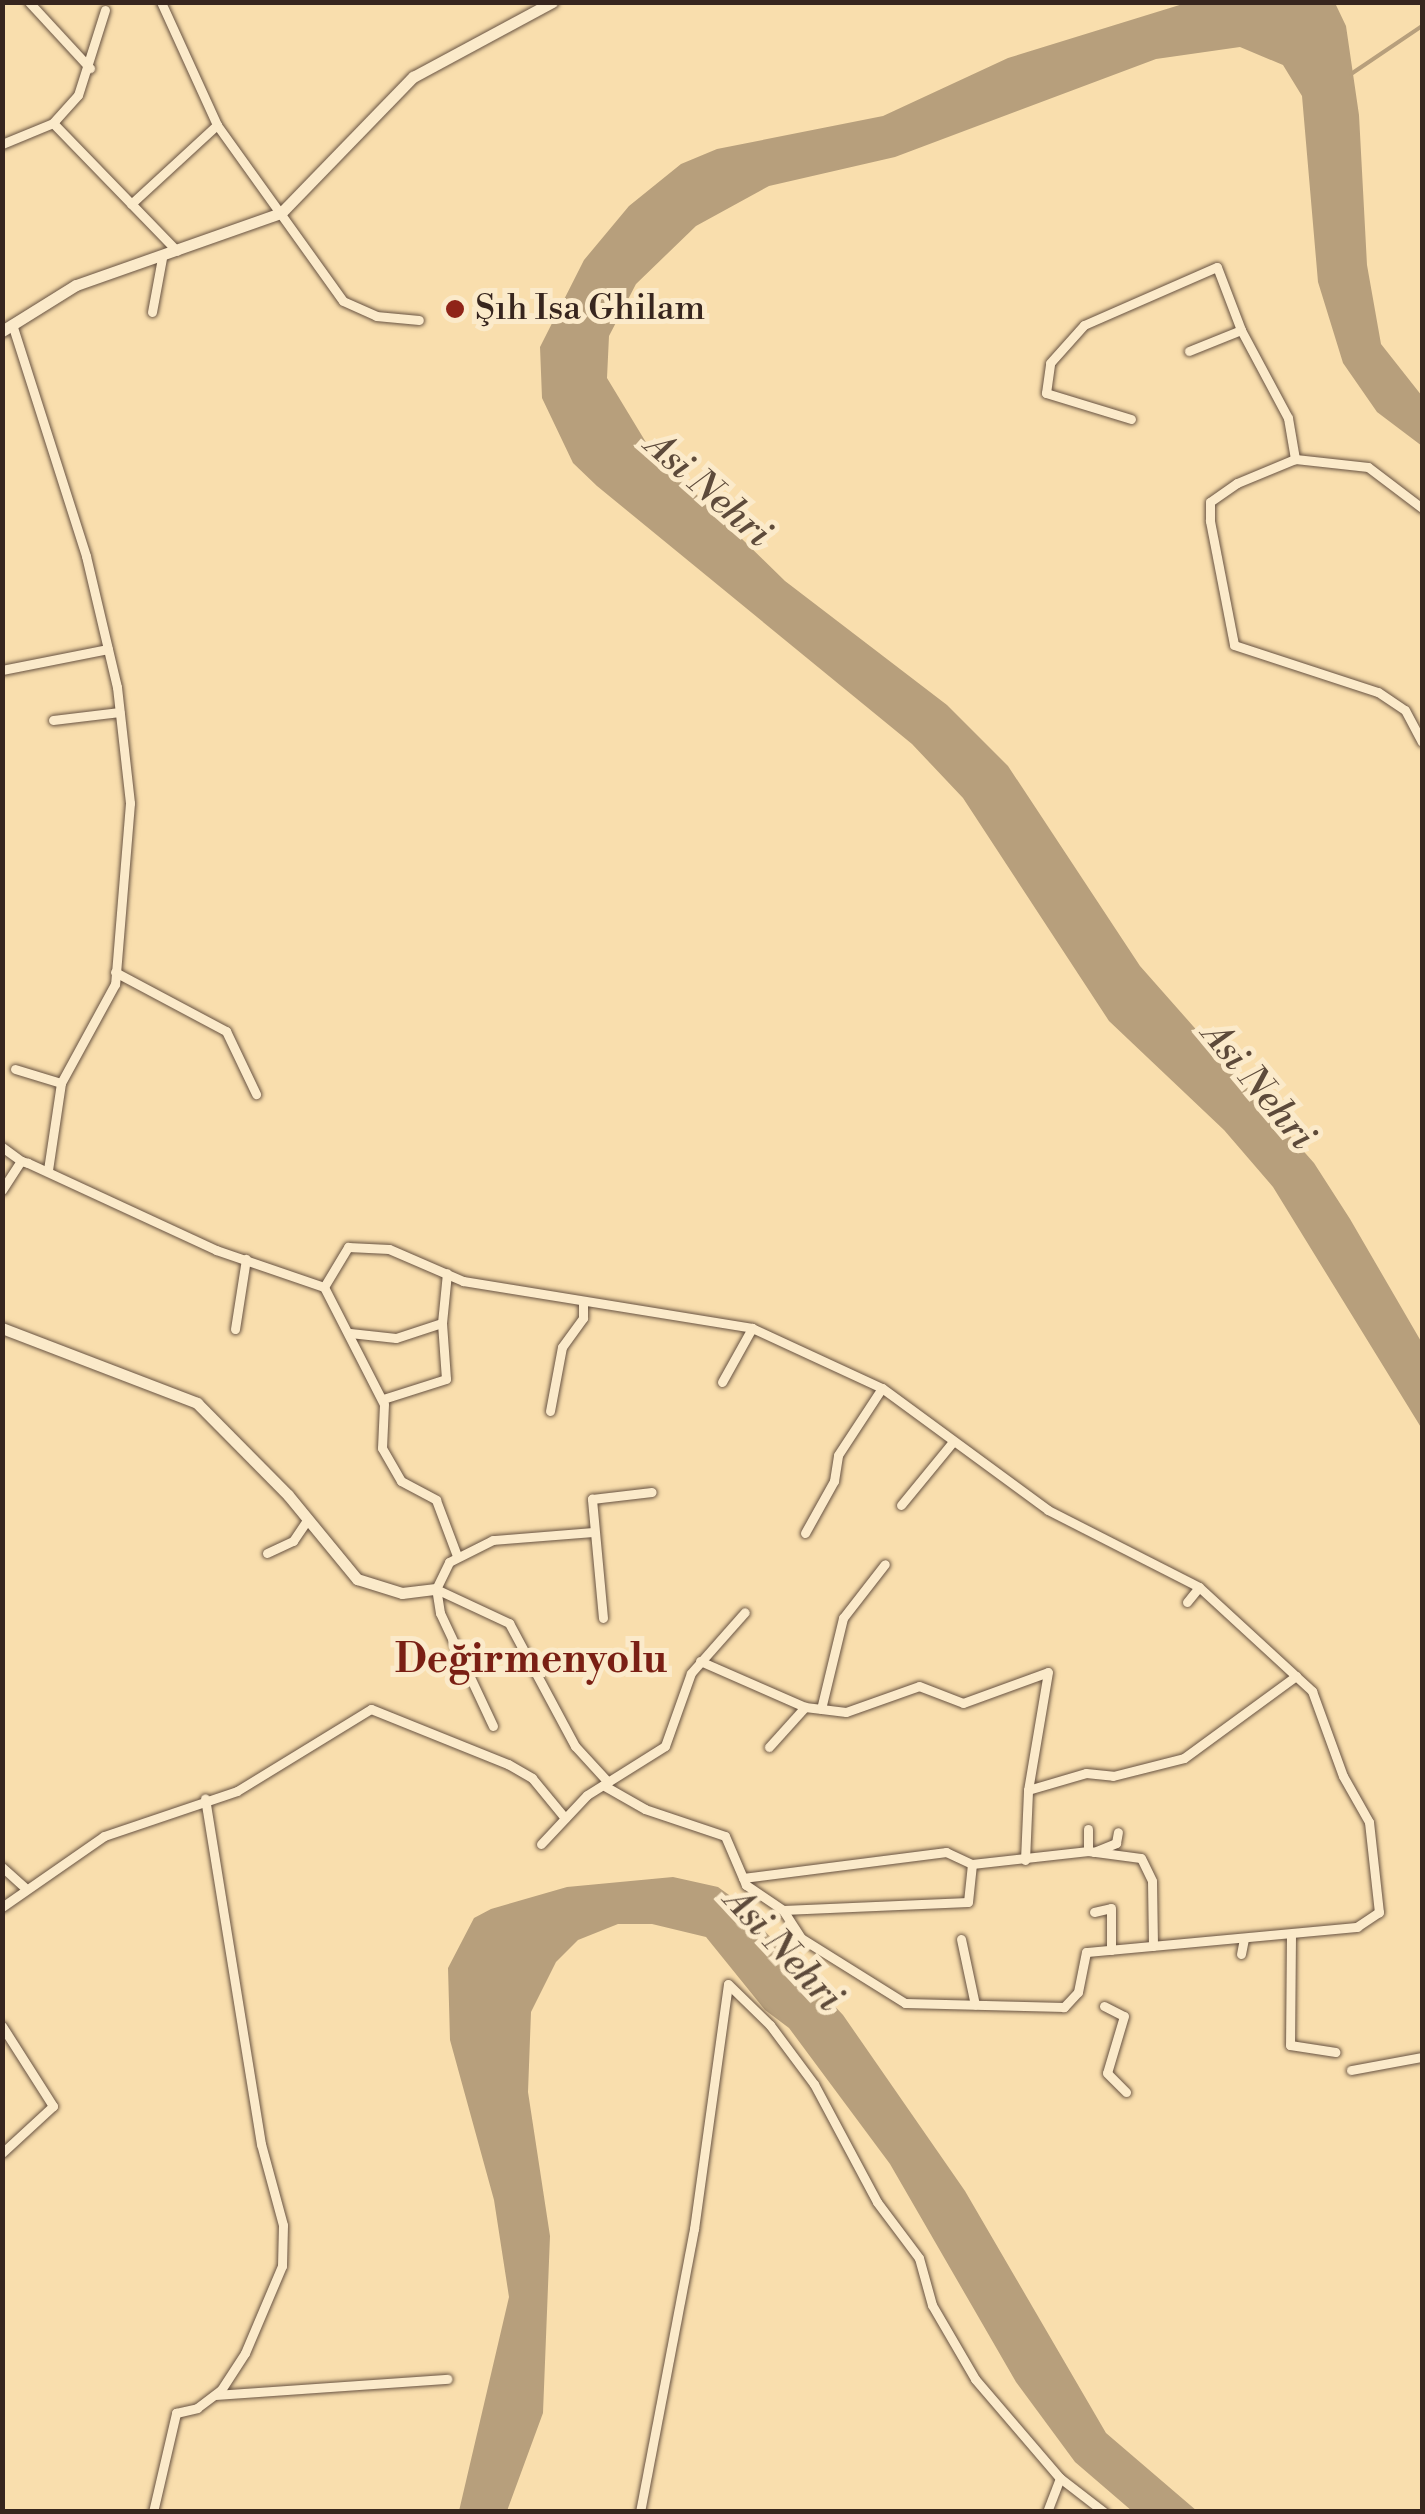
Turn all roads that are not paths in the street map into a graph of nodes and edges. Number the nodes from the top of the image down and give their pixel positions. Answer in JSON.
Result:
{"nodes":[{"id":1,"x":29,"y":2,"type":"edge"},
{"id":2,"x":161,"y":2,"type":"edge"},
{"id":3,"x":552,"y":2,"type":"edge"},
{"id":4,"x":105,"y":10,"type":"dead end"},
{"id":5,"x":90,"y":68,"type":"junction"},
{"id":6,"x":53,"y":123,"type":"junction"},
{"id":7,"x":216,"y":124,"type":"junction"},
{"id":8,"x":2,"y":144,"type":"edge"},
{"id":9,"x":132,"y":204,"type":"junction"},
{"id":10,"x":281,"y":213,"type":"junction"},
{"id":11,"x":178,"y":253,"type":"junction"},
{"id":12,"x":162,"y":258,"type":"junction"},
{"id":13,"x":152,"y":312,"type":"dead end"},
{"id":14,"x":419,"y":320,"type":"dead end"},
{"id":15,"x":6,"y":324,"type":"edge"},
{"id":16,"x":1240,"y":330,"type":"junction"},
{"id":17,"x":1189,"y":351,"type":"dead end"},
{"id":18,"x":1131,"y":419,"type":"dead end"},
{"id":19,"x":1296,"y":459,"type":"junction"},
{"id":20,"x":1422,"y":508,"type":"edge"},
{"id":21,"x":108,"y":649,"type":"junction"},
{"id":22,"x":2,"y":670,"type":"edge"},
{"id":23,"x":120,"y":712,"type":"junction"},
{"id":24,"x":53,"y":720,"type":"dead end"},
{"id":25,"x":1422,"y":742,"type":"edge"},
{"id":26,"x":115,"y":972,"type":"junction"},
{"id":27,"x":15,"y":1069,"type":"dead end"},
{"id":28,"x":60,"y":1082,"type":"junction"},
{"id":29,"x":256,"y":1094,"type":"dead end"},
{"id":30,"x":2,"y":1148,"type":"edge"},
{"id":31,"x":21,"y":1162,"type":"junction"},
{"id":32,"x":48,"y":1170,"type":"junction"},
{"id":33,"x":2,"y":1190,"type":"edge"},
{"id":34,"x":246,"y":1259,"type":"junction"},
{"id":35,"x":447,"y":1273,"type":"junction"},
{"id":36,"x":324,"y":1287,"type":"junction"},
{"id":37,"x":583,"y":1303,"type":"junction"},
{"id":38,"x":442,"y":1323,"type":"junction"},
{"id":39,"x":2,"y":1328,"type":"edge"},
{"id":40,"x":752,"y":1328,"type":"junction"},
{"id":41,"x":235,"y":1329,"type":"dead end"},
{"id":42,"x":350,"y":1332,"type":"junction"},
{"id":43,"x":722,"y":1382,"type":"dead end"},
{"id":44,"x":882,"y":1388,"type":"junction"},
{"id":45,"x":383,"y":1400,"type":"junction"},
{"id":46,"x":550,"y":1411,"type":"dead end"},
{"id":47,"x":952,"y":1443,"type":"junction"},
{"id":48,"x":652,"y":1492,"type":"dead end"},
{"id":49,"x":901,"y":1505,"type":"dead end"},
{"id":50,"x":308,"y":1518,"type":"junction"},
{"id":51,"x":592,"y":1532,"type":"junction"},
{"id":52,"x":806,"y":1533,"type":"dead end"},
{"id":53,"x":267,"y":1553,"type":"dead end"},
{"id":54,"x":458,"y":1556,"type":"junction"},
{"id":55,"x":885,"y":1564,"type":"dead end"},
{"id":56,"x":1200,"y":1587,"type":"junction"},
{"id":57,"x":436,"y":1589,"type":"junction"},
{"id":58,"x":1188,"y":1602,"type":"dead end"},
{"id":59,"x":744,"y":1612,"type":"dead end"},
{"id":60,"x":603,"y":1618,"type":"dead end"},
{"id":61,"x":700,"y":1661,"type":"junction"},
{"id":62,"x":1296,"y":1676,"type":"junction"},
{"id":63,"x":805,"y":1707,"type":"junction"},
{"id":64,"x":821,"y":1709,"type":"junction"},
{"id":65,"x":492,"y":1726,"type":"dead end"},
{"id":66,"x":769,"y":1748,"type":"dead end"},
{"id":67,"x":605,"y":1784,"type":"junction"},
{"id":68,"x":1028,"y":1790,"type":"junction"},
{"id":69,"x":205,"y":1799,"type":"junction"},
{"id":70,"x":565,"y":1818,"type":"junction"},
{"id":71,"x":1088,"y":1829,"type":"dead end"},
{"id":72,"x":1118,"y":1832,"type":"dead end"},
{"id":73,"x":541,"y":1844,"type":"dead end"},
{"id":74,"x":1091,"y":1852,"type":"junction"},
{"id":75,"x":1025,"y":1860,"type":"junction"},
{"id":76,"x":972,"y":1864,"type":"junction"},
{"id":77,"x":2,"y":1867,"type":"edge"},
{"id":78,"x":743,"y":1878,"type":"junction"},
{"id":79,"x":24,"y":1886,"type":"junction"},
{"id":80,"x":2,"y":1906,"type":"edge"},
{"id":81,"x":783,"y":1910,"type":"junction"},
{"id":82,"x":1094,"y":1912,"type":"dead end"},
{"id":83,"x":1291,"y":1935,"type":"junction"},
{"id":84,"x":1244,"y":1938,"type":"junction"},
{"id":85,"x":961,"y":1940,"type":"dead end"},
{"id":86,"x":1153,"y":1946,"type":"junction"},
{"id":87,"x":1111,"y":1950,"type":"junction"},
{"id":88,"x":1241,"y":1954,"type":"dead end"},
{"id":89,"x":974,"y":2006,"type":"junction"},
{"id":90,"x":1104,"y":2006,"type":"dead end"},
{"id":91,"x":2,"y":2026,"type":"edge"},
{"id":92,"x":1335,"y":2052,"type":"dead end"},
{"id":93,"x":1422,"y":2057,"type":"edge"},
{"id":94,"x":1352,"y":2070,"type":"dead end"},
{"id":95,"x":1126,"y":2092,"type":"dead end"},
{"id":96,"x":2,"y":2153,"type":"edge"},
{"id":97,"x":448,"y":2379,"type":"dead end"},
{"id":98,"x":216,"y":2395,"type":"junction"},
{"id":99,"x":1060,"y":2478,"type":"junction"},
{"id":100,"x":153,"y":2512,"type":"edge"},
{"id":101,"x":640,"y":2512,"type":"edge"},
{"id":102,"x":1047,"y":2512,"type":"edge"},
{"id":103,"x":1104,"y":2512,"type":"edge"}],
"edges":[{"from":1,"to":5,"type":"street"},
{"from":2,"to":7,"type":"street"},
{"from":3,"to":10,"type":"street"},
{"from":4,"to":5,"type":"street"},
{"from":5,"to":6,"type":"street"},
{"from":6,"to":8,"type":"street"},
{"from":6,"to":9,"type":"street"},
{"from":7,"to":9,"type":"street"},
{"from":7,"to":10,"type":"street"},
{"from":9,"to":11,"type":"street"},
{"from":10,"to":11,"type":"street"},
{"from":10,"to":14,"type":"street"},
{"from":11,"to":12,"type":"street"},
{"from":12,"to":13,"type":"street"},
{"from":12,"to":15,"type":"street"},
{"from":15,"to":21,"type":"street"},
{"from":16,"to":17,"type":"street"},
{"from":16,"to":18,"type":"street"},
{"from":16,"to":19,"type":"street"},
{"from":19,"to":20,"type":"street"},
{"from":19,"to":25,"type":"street"},
{"from":21,"to":22,"type":"street"},
{"from":21,"to":23,"type":"street"},
{"from":23,"to":24,"type":"street"},
{"from":23,"to":26,"type":"street"},
{"from":26,"to":28,"type":"street"},
{"from":26,"to":29,"type":"street"},
{"from":27,"to":28,"type":"street"},
{"from":28,"to":32,"type":"street"},
{"from":30,"to":31,"type":"street"},
{"from":31,"to":32,"type":"street"},
{"from":31,"to":33,"type":"street"},
{"from":32,"to":34,"type":"street"},
{"from":34,"to":36,"type":"street"},
{"from":34,"to":41,"type":"street"},
{"from":35,"to":36,"type":"street"},
{"from":35,"to":37,"type":"street"},
{"from":35,"to":38,"type":"street"},
{"from":36,"to":42,"type":"street"},
{"from":37,"to":40,"type":"street"},
{"from":37,"to":46,"type":"street"},
{"from":38,"to":42,"type":"street"},
{"from":38,"to":45,"type":"street"},
{"from":39,"to":50,"type":"street"},
{"from":40,"to":43,"type":"street"},
{"from":40,"to":44,"type":"street"},
{"from":42,"to":45,"type":"street"},
{"from":44,"to":47,"type":"street"},
{"from":44,"to":52,"type":"street"},
{"from":45,"to":54,"type":"street"},
{"from":47,"to":49,"type":"street"},
{"from":47,"to":56,"type":"street"},
{"from":48,"to":51,"type":"street"},
{"from":50,"to":53,"type":"street"},
{"from":50,"to":57,"type":"street"},
{"from":51,"to":54,"type":"street"},
{"from":51,"to":60,"type":"street"},
{"from":54,"to":57,"type":"street"},
{"from":55,"to":64,"type":"street"},
{"from":56,"to":58,"type":"street"},
{"from":56,"to":62,"type":"street"},
{"from":57,"to":65,"type":"street"},
{"from":57,"to":67,"type":"street"},
{"from":59,"to":61,"type":"street"},
{"from":61,"to":63,"type":"street"},
{"from":61,"to":67,"type":"street"},
{"from":62,"to":68,"type":"street"},
{"from":62,"to":83,"type":"street"},
{"from":63,"to":64,"type":"street"},
{"from":63,"to":66,"type":"street"},
{"from":64,"to":68,"type":"street"},
{"from":67,"to":70,"type":"street"},
{"from":67,"to":78,"type":"street"},
{"from":68,"to":75,"type":"street"},
{"from":69,"to":70,"type":"street"},
{"from":69,"to":79,"type":"street"},
{"from":69,"to":98,"type":"street"},
{"from":70,"to":73,"type":"street"},
{"from":71,"to":74,"type":"street"},
{"from":72,"to":74,"type":"street"},
{"from":74,"to":75,"type":"street"},
{"from":74,"to":86,"type":"street"},
{"from":75,"to":76,"type":"street"},
{"from":76,"to":78,"type":"street"},
{"from":76,"to":81,"type":"street"},
{"from":77,"to":79,"type":"street"},
{"from":78,"to":81,"type":"street"},
{"from":79,"to":80,"type":"street"},
{"from":81,"to":89,"type":"street"},
{"from":82,"to":87,"type":"street"},
{"from":83,"to":84,"type":"street"},
{"from":83,"to":92,"type":"street"},
{"from":84,"to":86,"type":"street"},
{"from":84,"to":88,"type":"street"},
{"from":85,"to":89,"type":"street"},
{"from":86,"to":87,"type":"street"},
{"from":87,"to":89,"type":"street"},
{"from":90,"to":95,"type":"street"},
{"from":91,"to":96,"type":"street"},
{"from":93,"to":94,"type":"street"},
{"from":97,"to":98,"type":"street"},
{"from":98,"to":100,"type":"street"},
{"from":99,"to":101,"type":"street"},
{"from":99,"to":102,"type":"street"},
{"from":99,"to":103,"type":"street"}]}
